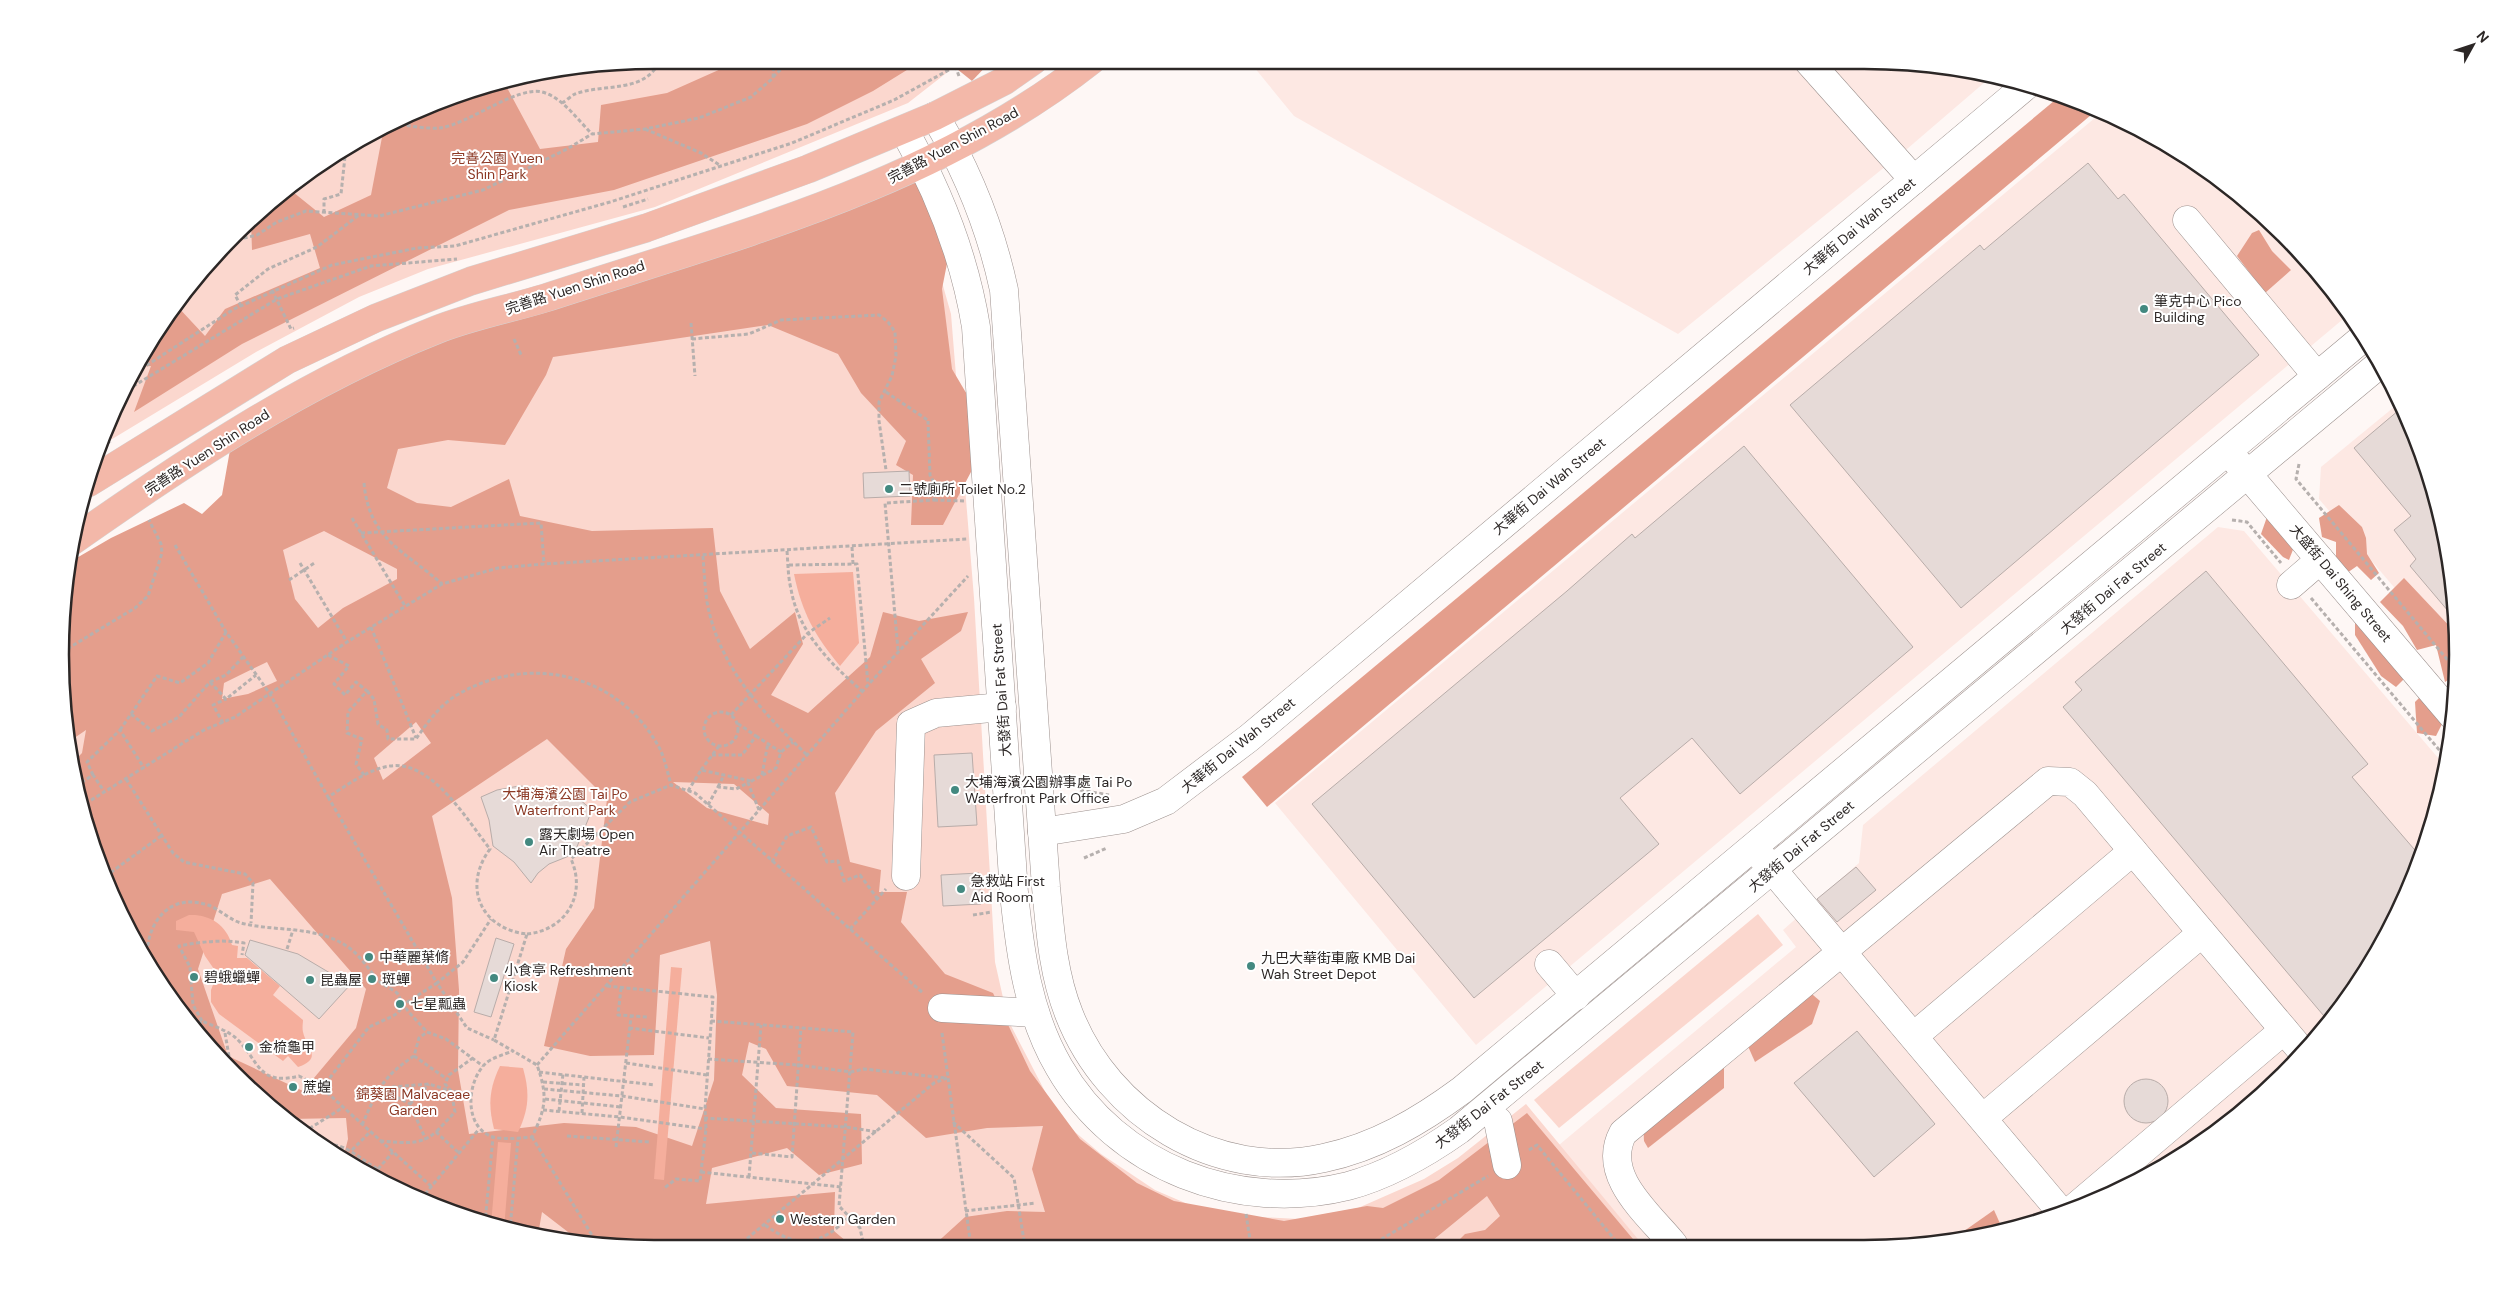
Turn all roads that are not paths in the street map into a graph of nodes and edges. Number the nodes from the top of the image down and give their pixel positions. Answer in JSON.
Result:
{"nodes":[{"id":1,"x":1021,"y":69,"type":"edge"},
{"id":2,"x":1080,"y":69,"type":"edge"},
{"id":3,"x":1815,"y":69,"type":"edge"},
{"id":4,"x":2020,"y":91,"type":"edge"},
{"id":5,"x":935,"y":116,"type":"junction"},
{"id":6,"x":904,"y":130,"type":"junction"},
{"id":7,"x":954,"y":148,"type":"junction"},
{"id":8,"x":923,"y":164,"type":"junction"},
{"id":9,"x":1914,"y":180,"type":"junction"},
{"id":10,"x":2187,"y":220,"type":"dead end"},
{"id":11,"x":2359,"y":342,"type":"edge"},
{"id":12,"x":2375,"y":368,"type":"edge"},
{"id":13,"x":2317,"y":376,"type":"junction"},
{"id":14,"x":2228,"y":451,"type":"junction"},
{"id":15,"x":2249,"y":475,"type":"junction"},
{"id":16,"x":96,"y":479,"type":"edge"},
{"id":17,"x":83,"y":526,"type":"edge"},
{"id":18,"x":2320,"y":560,"type":"junction"},
{"id":19,"x":2294,"y":583,"type":"road end"},
{"id":20,"x":1002,"y":707,"type":"junction"},
{"id":21,"x":2446,"y":708,"type":"edge"},
{"id":22,"x":1042,"y":832,"type":"junction"},
{"id":23,"x":1754,"y":847,"type":"junction"},
{"id":24,"x":2133,"y":851,"type":"junction"},
{"id":25,"x":1773,"y":870,"type":"junction"},
{"id":26,"x":906,"y":876,"type":"road end"},
{"id":27,"x":2202,"y":933,"type":"junction"},
{"id":28,"x":1843,"y":952,"type":"junction"},
{"id":29,"x":1549,"y":964,"type":"dead end"},
{"id":30,"x":1576,"y":996,"type":"junction"},
{"id":31,"x":942,"y":1008,"type":"road end"},
{"id":32,"x":1035,"y":1013,"type":"junction"},
{"id":33,"x":1914,"y":1036,"type":"junction"},
{"id":34,"x":2293,"y":1040,"type":"edge"},
{"id":35,"x":1983,"y":1118,"type":"junction"},
{"id":36,"x":1498,"y":1121,"type":"dead end"},
{"id":37,"x":1407,"y":1127,"type":"junction"},
{"id":38,"x":1426,"y":1152,"type":"junction"},
{"id":39,"x":1506,"y":1165,"type":"road end"},
{"id":40,"x":2093,"y":1194,"type":"edge"},
{"id":41,"x":2057,"y":1207,"type":"edge"},
{"id":42,"x":1670,"y":1240,"type":"edge"}],
"edges":[{"from":1,"to":5,"type":"main road"},
{"from":2,"to":7,"type":"main road","name":"完善路 Yuen Shin Road"},
{"from":3,"to":9,"type":"street"},
{"from":4,"to":9,"type":"street","name":"大華街 Dai Wah Street"},
{"from":5,"to":6,"type":"main road"},
{"from":5,"to":7,"type":"street","name":"大發街 Dai Fat Street"},
{"from":6,"to":8,"type":"street","name":"大發街 Dai Fat Street"},
{"from":6,"to":16,"type":"main road"},
{"from":7,"to":8,"type":"main road","name":"完善路 Yuen Shin Road"},
{"from":7,"to":22,"type":"street","name":"大發街 Dai Fat Street"},
{"from":8,"to":17,"type":"main road","name":"完善路 Yuen Shin Road"},
{"from":8,"to":20,"type":"street","name":"大發街 Dai Fat Street"},
{"from":9,"to":22,"type":"street","name":"大華街 Dai Wah Street"},
{"from":10,"to":13,"type":"street"},
{"from":11,"to":13,"type":"street","name":"大發街 Dai Fat Street"},
{"from":12,"to":15,"type":"street","name":"大發街 Dai Fat Street"},
{"from":13,"to":14,"type":"street","name":"大發街 Dai Fat Street"},
{"from":14,"to":15,"type":"street","name":"大盛街 Dai Shing Street"},
{"from":14,"to":23,"type":"street","name":"大發街 Dai Fat Street"},
{"from":15,"to":18,"type":"street","name":"大盛街 Dai Shing Street"},
{"from":15,"to":25,"type":"street","name":"大發街 Dai Fat Street"},
{"from":18,"to":19,"type":"street"},
{"from":18,"to":21,"type":"street","name":"大盛街 Dai Shing Street"},
{"from":20,"to":26,"type":"street"},
{"from":20,"to":32,"type":"street","name":"大發街 Dai Fat Street"},
{"from":22,"to":37,"type":"street","name":"大發街 Dai Fat Street"},
{"from":23,"to":25,"type":"street"},
{"from":23,"to":30,"type":"street","name":"大發街 Dai Fat Street"},
{"from":24,"to":27,"type":"street"},
{"from":24,"to":28,"type":"street"},
{"from":24,"to":33,"type":"street"},
{"from":25,"to":28,"type":"street"},
{"from":25,"to":38,"type":"street","name":"大發街 Dai Fat Street"},
{"from":27,"to":34,"type":"street"},
{"from":27,"to":35,"type":"street"},
{"from":28,"to":33,"type":"street"},
{"from":28,"to":42,"type":"street"},
{"from":29,"to":30,"type":"street"},
{"from":30,"to":37,"type":"street","name":"大發街 Dai Fat Street"},
{"from":31,"to":32,"type":"street"},
{"from":32,"to":38,"type":"street","name":"大發街 Dai Fat Street"},
{"from":33,"to":35,"type":"street"},
{"from":34,"to":40,"type":"street"},
{"from":35,"to":41,"type":"street"},
{"from":36,"to":39,"type":"street"},
{"from":37,"to":38,"type":"street"}]}
